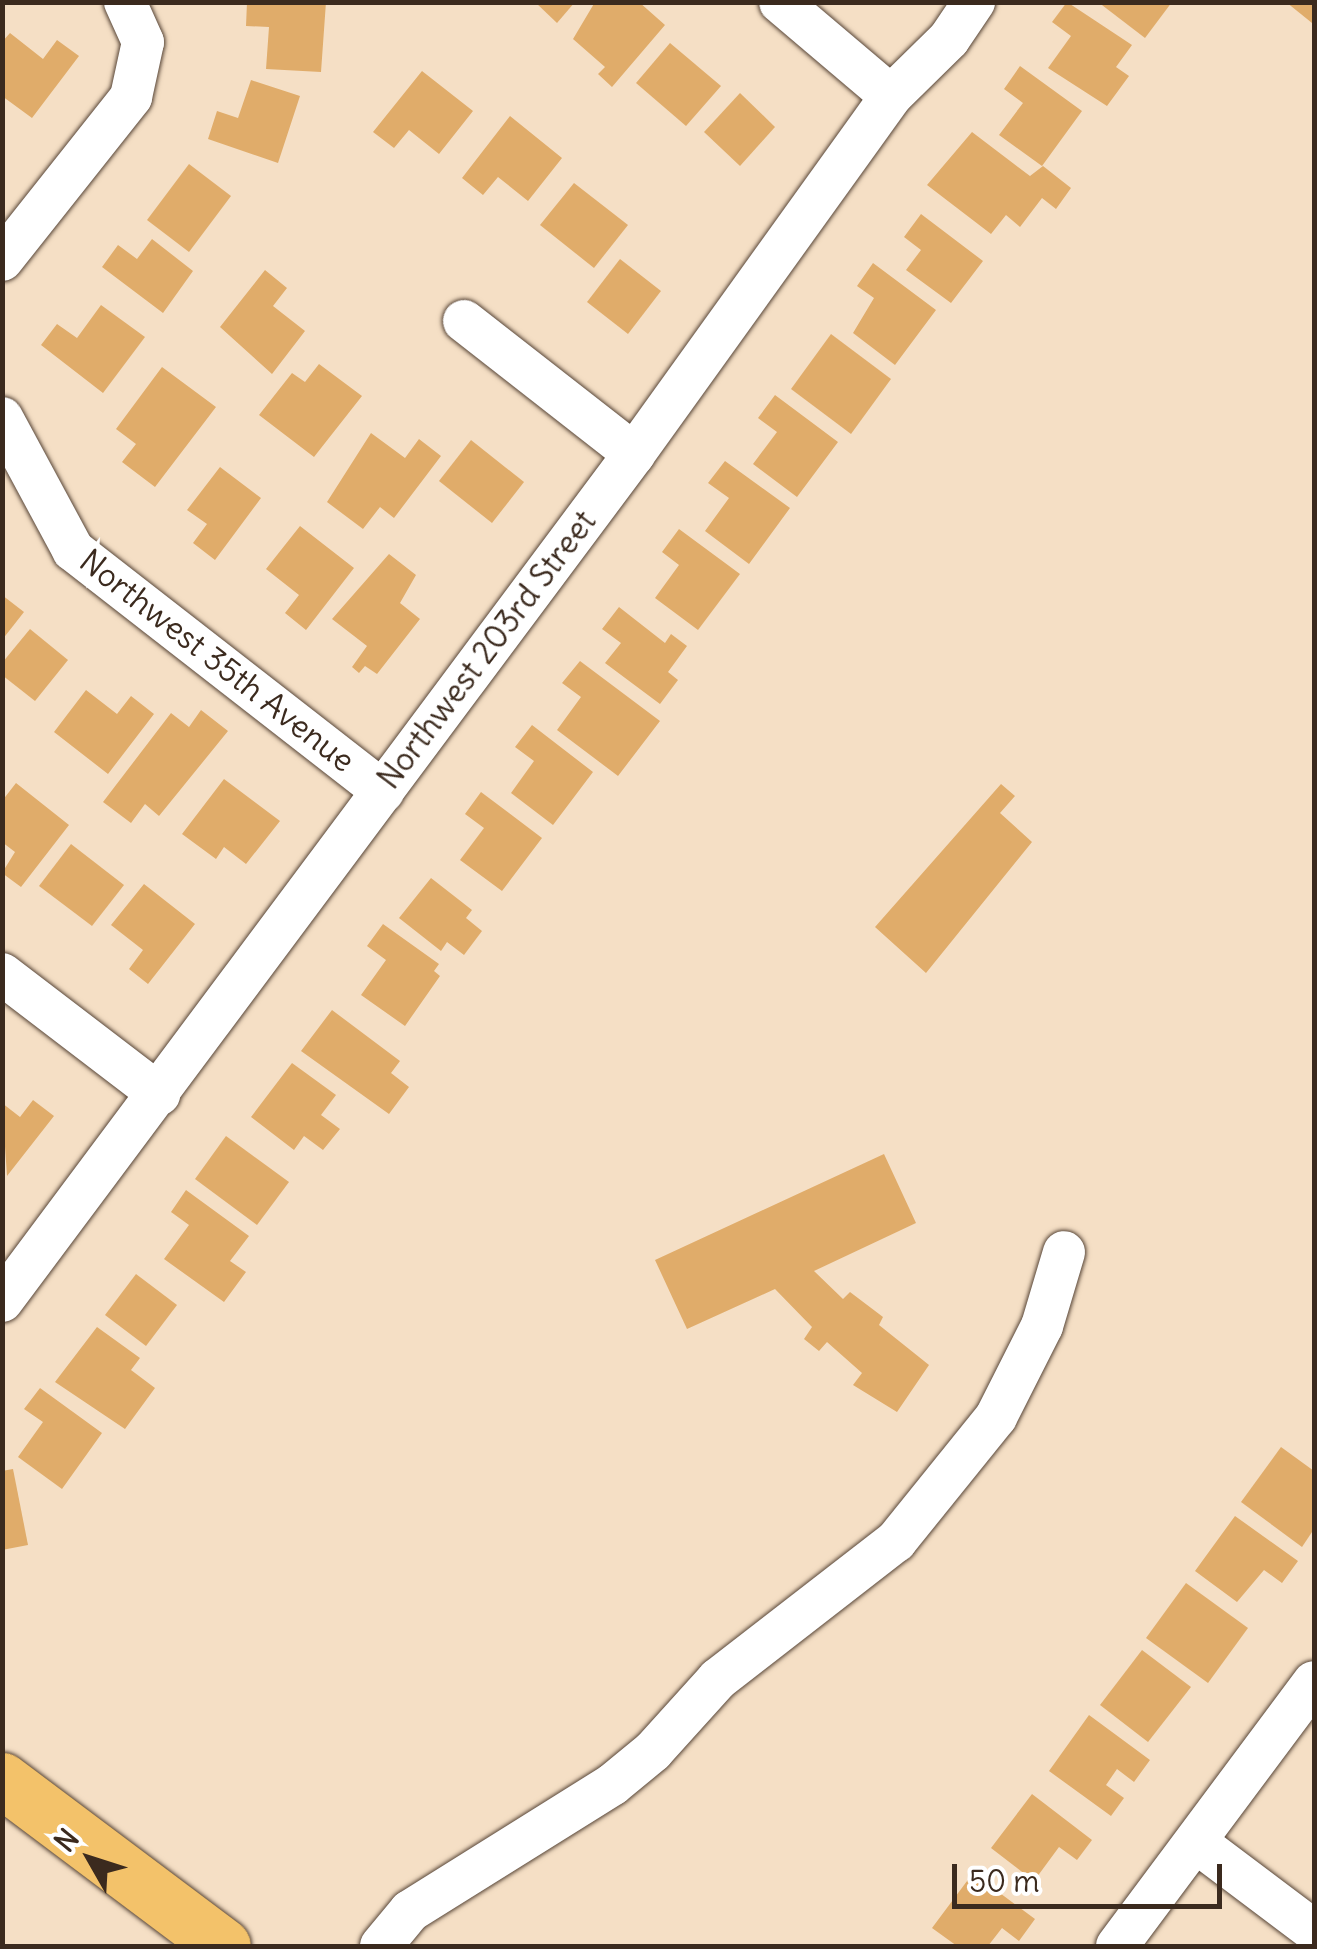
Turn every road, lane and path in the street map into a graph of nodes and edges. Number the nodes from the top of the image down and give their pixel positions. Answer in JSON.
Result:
{"nodes":[{"id":1,"x":126,"y":2,"type":"edge"},
{"id":2,"x":780,"y":2,"type":"edge"},
{"id":3,"x":974,"y":2,"type":"edge"},
{"id":4,"x":891,"y":96,"type":"junction"},
{"id":5,"x":2,"y":260,"type":"edge"},
{"id":6,"x":464,"y":321,"type":"dead end"},
{"id":7,"x":2,"y":418,"type":"edge"},
{"id":8,"x":634,"y":454,"type":"junction"},
{"id":9,"x":383,"y":790,"type":"junction"},
{"id":10,"x":2,"y":974,"type":"edge"},
{"id":11,"x":159,"y":1094,"type":"junction"},
{"id":12,"x":1064,"y":1252,"type":"dead end"},
{"id":13,"x":2,"y":1301,"type":"edge"},
{"id":14,"x":1314,"y":1682,"type":"edge"},
{"id":15,"x":2,"y":1780,"type":"edge"},
{"id":16,"x":1196,"y":1842,"type":"junction"},
{"id":17,"x":1314,"y":1931,"type":"edge"},
{"id":18,"x":223,"y":1946,"type":"edge"},
{"id":19,"x":381,"y":1946,"type":"edge"},
{"id":20,"x":1117,"y":1946,"type":"edge"}],
"edges":[{"from":1,"to":5,"type":"street"},
{"from":2,"to":4,"type":"street"},
{"from":3,"to":4,"type":"street","name":"Northwest 203rd Street"},
{"from":4,"to":8,"type":"street","name":"Northwest 203rd Street"},
{"from":6,"to":8,"type":"street"},
{"from":7,"to":9,"type":"street","name":"Northwest 35th Avenue"},
{"from":8,"to":9,"type":"street","name":"Northwest 203rd Street"},
{"from":9,"to":11,"type":"street","name":"Northwest 203rd Street"},
{"from":10,"to":11,"type":"street"},
{"from":11,"to":13,"type":"street","name":"Northwest 203rd Street"},
{"from":12,"to":19,"type":"street"},
{"from":14,"to":16,"type":"street"},
{"from":15,"to":18,"type":"main road"},
{"from":16,"to":17,"type":"street"},
{"from":16,"to":20,"type":"street"}]}
